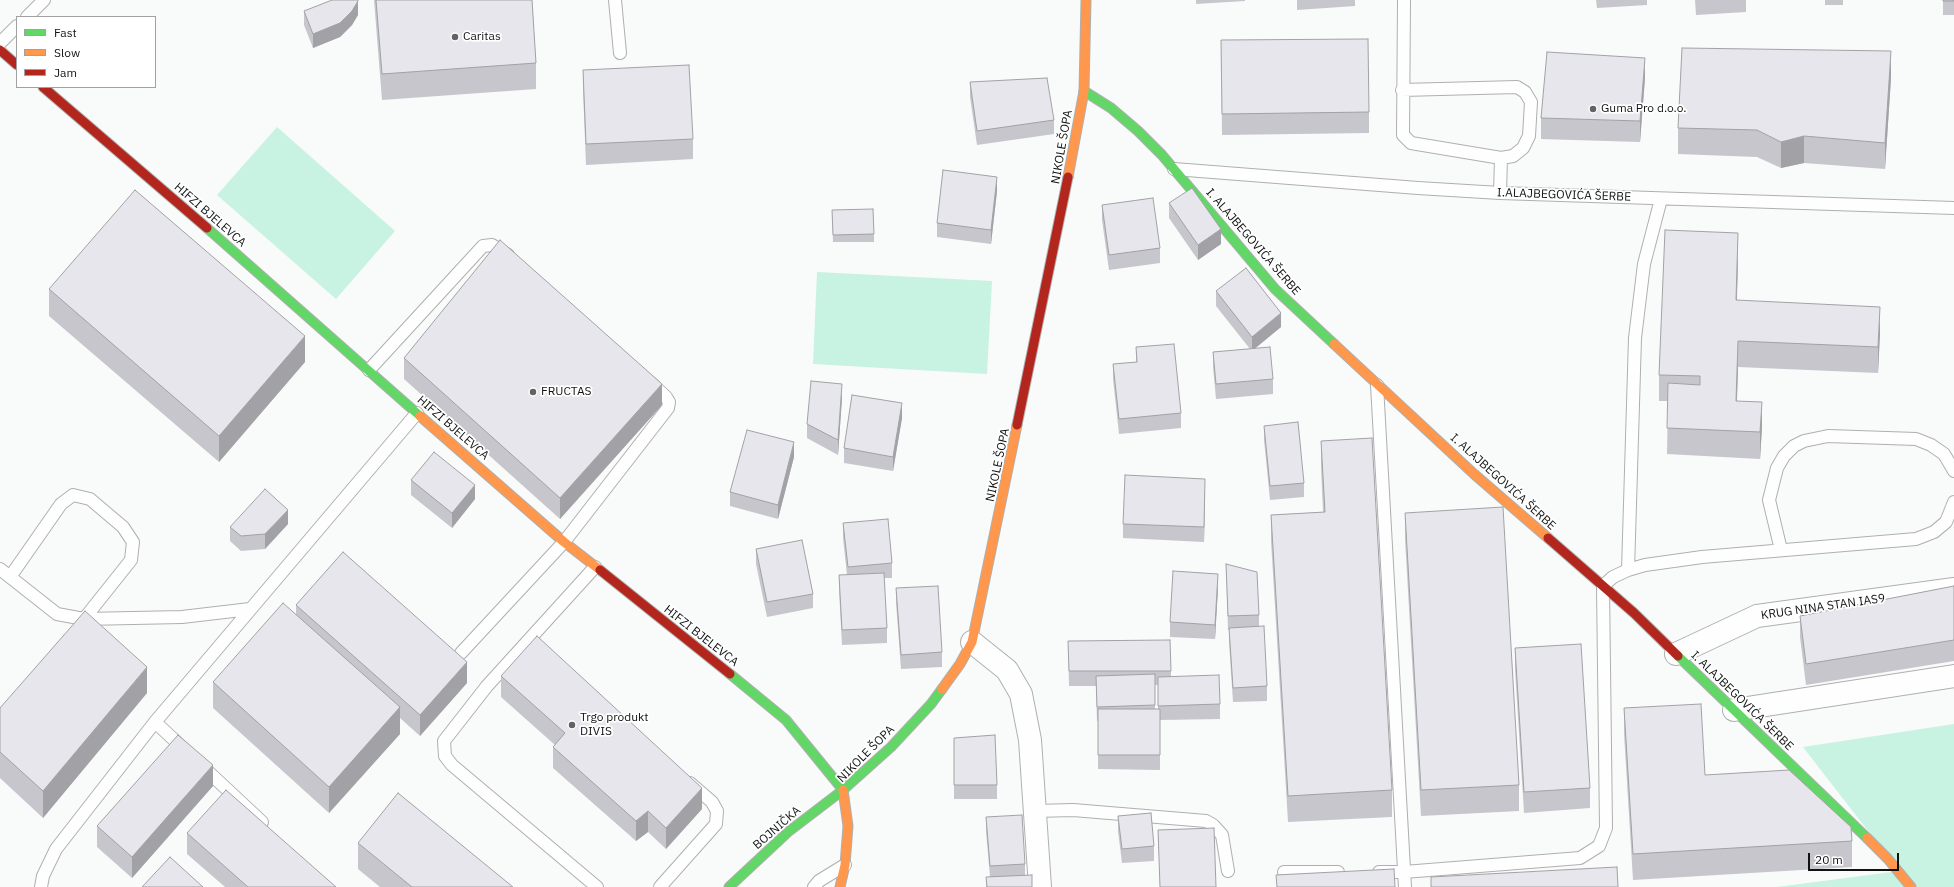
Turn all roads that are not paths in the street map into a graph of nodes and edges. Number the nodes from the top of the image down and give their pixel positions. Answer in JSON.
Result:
{"nodes":[{"id":1,"x":44,"y":0,"type":"edge"},
{"id":2,"x":615,"y":0,"type":"edge"},
{"id":3,"x":1086,"y":0,"type":"edge"},
{"id":4,"x":1404,"y":0,"type":"edge"},
{"id":5,"x":28,"y":16,"type":"edge"},
{"id":6,"x":16,"y":27,"type":"edge"},
{"id":7,"x":0,"y":43,"type":"edge"},
{"id":8,"x":0,"y":50,"type":"edge"},
{"id":9,"x":620,"y":53,"type":"dead end"},
{"id":10,"x":16,"y":64,"type":"edge"},
{"id":11,"x":44,"y":88,"type":"edge"},
{"id":12,"x":1402,"y":90,"type":"junction"},
{"id":13,"x":1084,"y":91,"type":"junction"},
{"id":14,"x":1501,"y":158,"type":"junction"},
{"id":15,"x":1174,"y":169,"type":"junction"},
{"id":16,"x":1500,"y":192,"type":"junction"},
{"id":17,"x":1662,"y":199,"type":"junction"},
{"id":18,"x":1954,"y":208,"type":"edge"},
{"id":19,"x":515,"y":262,"type":"edge"},
{"id":20,"x":369,"y":370,"type":"junction"},
{"id":21,"x":643,"y":376,"type":"edge"},
{"id":22,"x":1377,"y":384,"type":"junction"},
{"id":23,"x":417,"y":413,"type":"junction"},
{"id":24,"x":1954,"y":471,"type":"edge"},
{"id":25,"x":1954,"y":502,"type":"edge"},
{"id":26,"x":564,"y":542,"type":"junction"},
{"id":27,"x":1781,"y":550,"type":"junction"},
{"id":28,"x":595,"y":567,"type":"junction"},
{"id":29,"x":0,"y":569,"type":"edge"},
{"id":30,"x":1628,"y":570,"type":"junction"},
{"id":31,"x":10,"y":577,"type":"junction"},
{"id":32,"x":1603,"y":586,"type":"junction"},
{"id":33,"x":1954,"y":589,"type":"edge"},
{"id":34,"x":250,"y":610,"type":"junction"},
{"id":35,"x":84,"y":619,"type":"junction"},
{"id":36,"x":972,"y":642,"type":"junction"},
{"id":37,"x":461,"y":653,"type":"dead end"},
{"id":38,"x":1676,"y":654,"type":"junction"},
{"id":39,"x":1954,"y":676,"type":"edge"},
{"id":40,"x":1734,"y":710,"type":"junction"},
{"id":41,"x":155,"y":722,"type":"junction"},
{"id":42,"x":683,"y":776,"type":"edge"},
{"id":43,"x":843,"y":790,"type":"junction"},
{"id":44,"x":1035,"y":810,"type":"junction"},
{"id":45,"x":270,"y":830,"type":"edge"},
{"id":46,"x":845,"y":865,"type":"junction"},
{"id":47,"x":1228,"y":871,"type":"dead end"},
{"id":48,"x":1284,"y":872,"type":"dead end"},
{"id":49,"x":1351,"y":872,"type":"edge"},
{"id":50,"x":1366,"y":872,"type":"edge"},
{"id":51,"x":1404,"y":872,"type":"junction"},
{"id":52,"x":41,"y":887,"type":"edge"},
{"id":53,"x":597,"y":887,"type":"edge"},
{"id":54,"x":660,"y":887,"type":"edge"},
{"id":55,"x":729,"y":887,"type":"edge"},
{"id":56,"x":814,"y":887,"type":"edge"},
{"id":57,"x":840,"y":887,"type":"edge"},
{"id":58,"x":1040,"y":887,"type":"edge"},
{"id":59,"x":1405,"y":887,"type":"edge"},
{"id":60,"x":1911,"y":887,"type":"edge"}],
"edges":[{"from":1,"to":5,"type":"lane"},
{"from":2,"to":9,"type":"lane"},
{"from":3,"to":13,"type":"street","name":"NIKOLE ŠOPA"},
{"from":4,"to":12,"type":"lane"},
{"from":6,"to":7,"type":"lane"},
{"from":8,"to":10,"type":"street"},
{"from":11,"to":20,"type":"street","name":"HIFZI BJELEVCA"},
{"from":12,"to":14,"type":"lane"},
{"from":12,"to":14,"type":"lane"},
{"from":13,"to":15,"type":"street","name":"I. ALAJBEGOVIĆA ŠERBE"},
{"from":13,"to":36,"type":"street","name":"NIKOLE ŠOPA"},
{"from":14,"to":16,"type":"lane"},
{"from":15,"to":16,"type":"lane","name":"I.ALAJBEGOVIĆA ŠERBE"},
{"from":15,"to":22,"type":"street","name":"I. ALAJBEGOVIĆA ŠERBE"},
{"from":16,"to":17,"type":"lane","name":"I.ALAJBEGOVIĆA ŠERBE"},
{"from":17,"to":18,"type":"lane","name":"I.ALAJBEGOVIĆA ŠERBE"},
{"from":17,"to":30,"type":"lane"},
{"from":19,"to":20,"type":"lane"},
{"from":20,"to":23,"type":"street","name":"HIFZI BJELEVCA"},
{"from":21,"to":26,"type":"lane"},
{"from":22,"to":32,"type":"street","name":"I. ALAJBEGOVIĆA ŠERBE"},
{"from":22,"to":51,"type":"lane"},
{"from":23,"to":26,"type":"street","name":"HIFZI BJELEVCA"},
{"from":23,"to":34,"type":"lane"},
{"from":24,"to":27,"type":"lane"},
{"from":25,"to":27,"type":"lane"},
{"from":26,"to":28,"type":"street","name":"HIFZI BJELEVCA"},
{"from":26,"to":37,"type":"lane"},
{"from":27,"to":30,"type":"lane"},
{"from":28,"to":43,"type":"street","name":"HIFZI BJELEVCA"},
{"from":28,"to":53,"type":"lane"},
{"from":29,"to":31,"type":"lane"},
{"from":30,"to":32,"type":"lane"},
{"from":31,"to":35,"type":"lane"},
{"from":31,"to":35,"type":"lane"},
{"from":32,"to":38,"type":"street","name":"I. ALAJBEGOVIĆA ŠERBE"},
{"from":32,"to":51,"type":"lane"},
{"from":33,"to":38,"type":"street","name":"KRUG NINA STAN IAS9"},
{"from":34,"to":35,"type":"lane"},
{"from":34,"to":41,"type":"lane"},
{"from":36,"to":43,"type":"street","name":"NIKOLE ŠOPA"},
{"from":36,"to":44,"type":"street"},
{"from":38,"to":40,"type":"street","name":"I. ALAJBEGOVIĆA ŠERBE"},
{"from":39,"to":40,"type":"street"},
{"from":40,"to":60,"type":"street","name":"I. ALAJBEGOVIĆA ŠERBE"},
{"from":41,"to":45,"type":"lane"},
{"from":41,"to":52,"type":"lane"},
{"from":42,"to":54,"type":"lane"},
{"from":43,"to":46,"type":"street","name":"NIKOLE ŠOPA"},
{"from":43,"to":55,"type":"street","name":"BOJNIČKA"},
{"from":44,"to":47,"type":"lane"},
{"from":44,"to":58,"type":"street"},
{"from":46,"to":56,"type":"lane"},
{"from":46,"to":57,"type":"street","name":"NIKOLE ŠOPA"},
{"from":48,"to":49,"type":"lane"},
{"from":50,"to":51,"type":"lane"},
{"from":51,"to":59,"type":"lane"}]}
